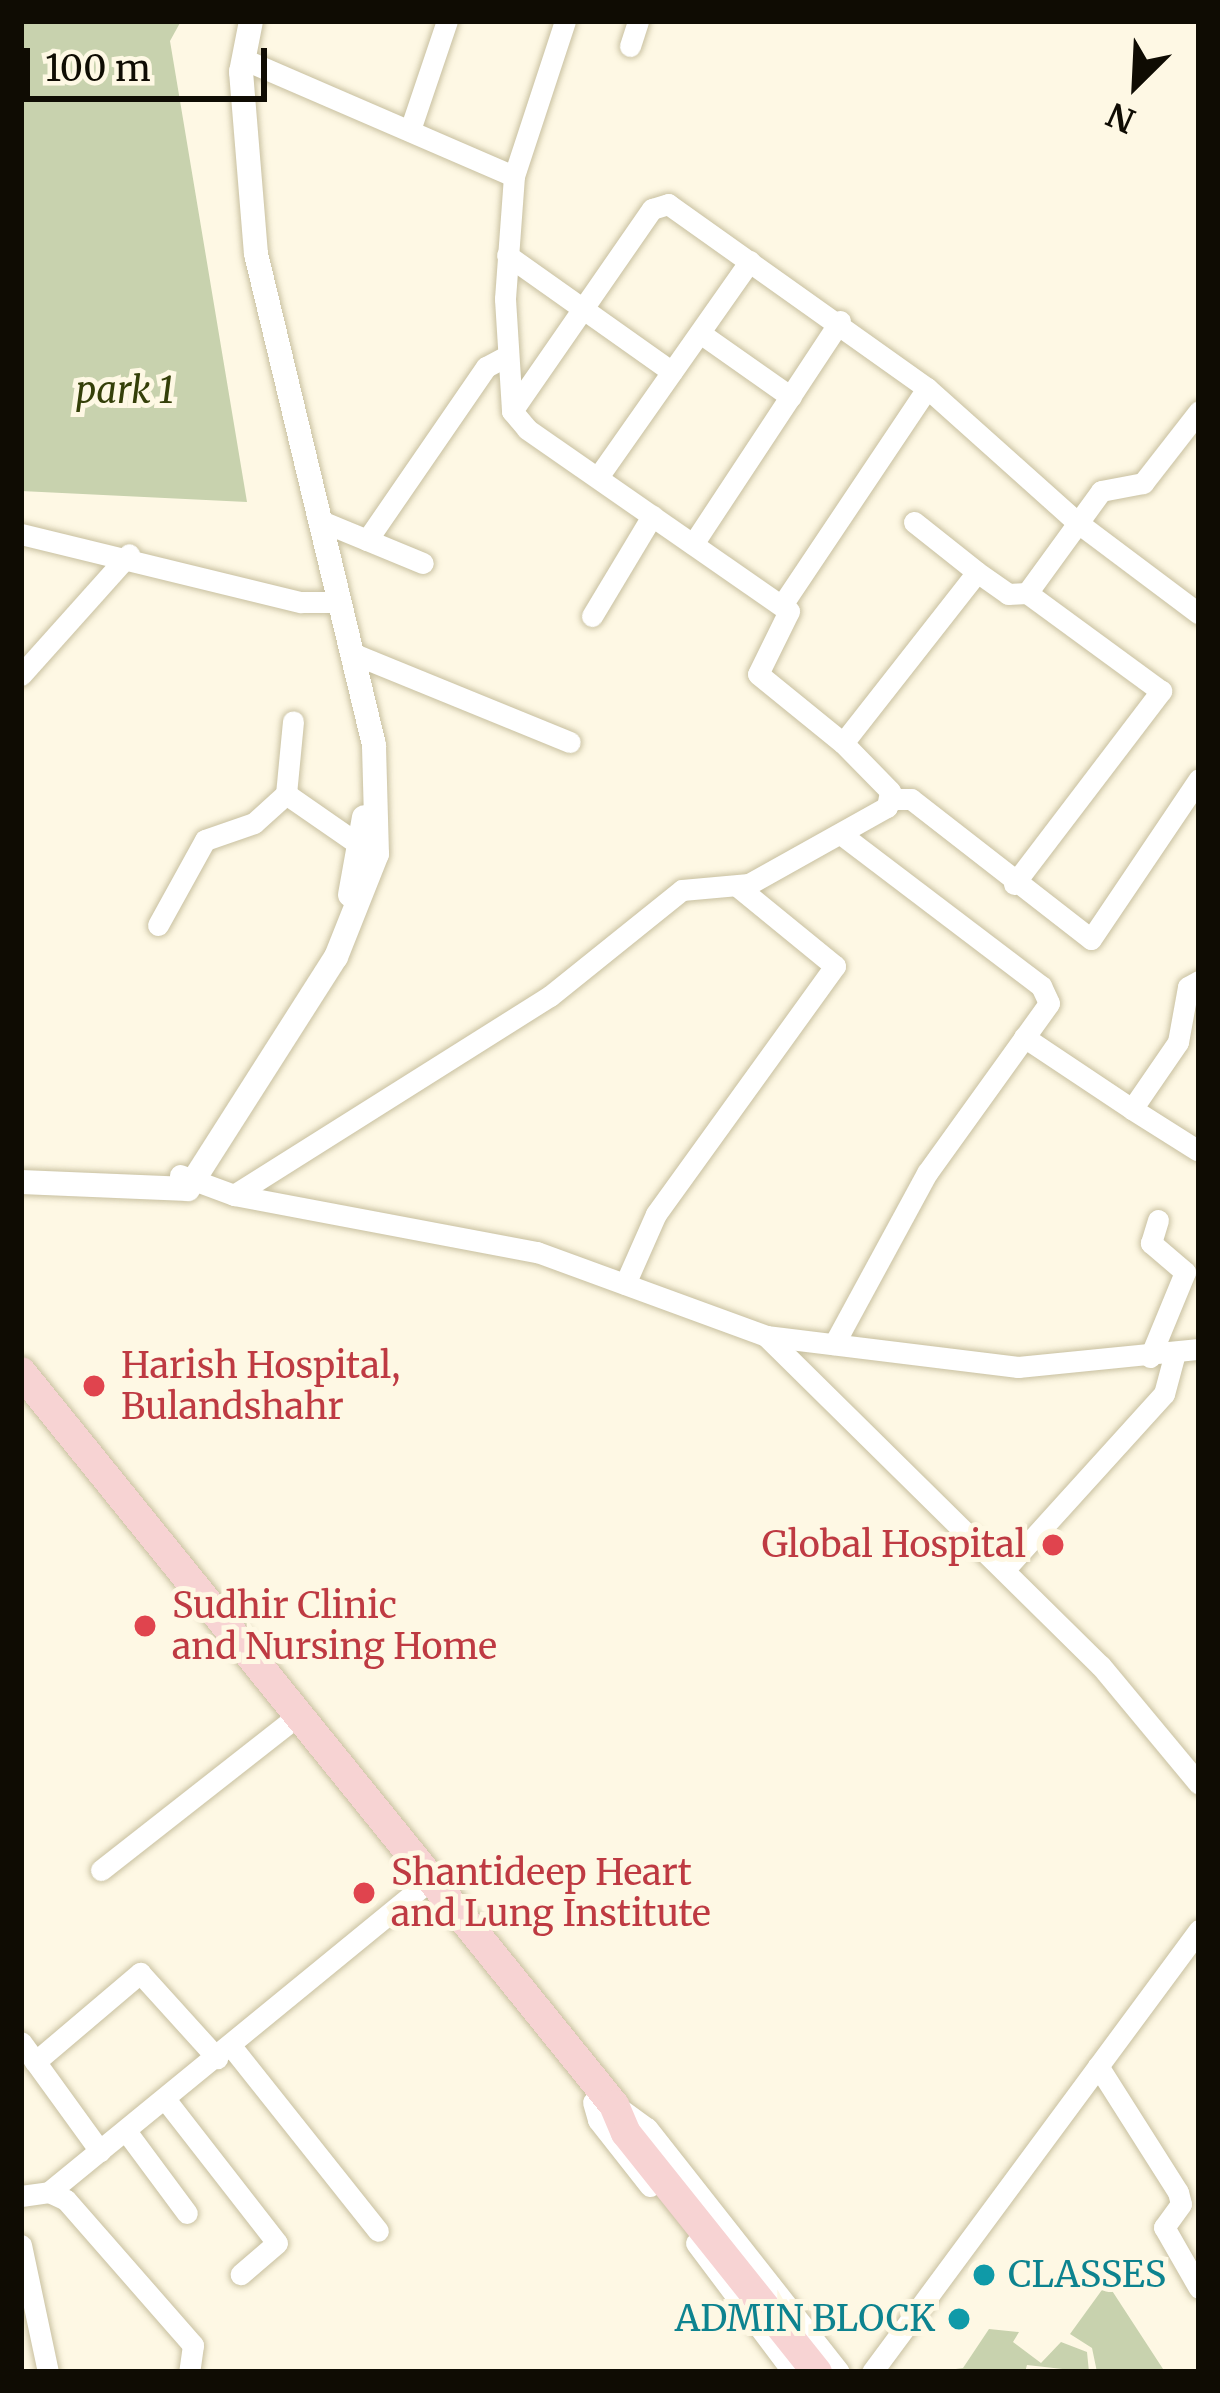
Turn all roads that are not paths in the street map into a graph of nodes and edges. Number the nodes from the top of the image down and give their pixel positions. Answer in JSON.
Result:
{"nodes":[{"id":1,"x":236,"y":21,"type":"edge"},
{"id":2,"x":251,"y":21,"type":"edge"},
{"id":3,"x":447,"y":21,"type":"edge"},
{"id":4,"x":565,"y":21,"type":"edge"},
{"id":5,"x":638,"y":21,"type":"edge"},
{"id":6,"x":630,"y":46,"type":"dead end"},
{"id":7,"x":243,"y":59,"type":"junction"},
{"id":8,"x":410,"y":130,"type":"junction"},
{"id":9,"x":514,"y":176,"type":"junction"},
{"id":10,"x":507,"y":255,"type":"junction"},
{"id":11,"x":750,"y":261,"type":"junction"},
{"id":12,"x":584,"y":304,"type":"junction"},
{"id":13,"x":840,"y":322,"type":"junction"},
{"id":14,"x":700,"y":333,"type":"junction"},
{"id":15,"x":507,"y":356,"type":"junction"},
{"id":16,"x":672,"y":372,"type":"junction"},
{"id":17,"x":927,"y":388,"type":"junction"},
{"id":18,"x":791,"y":397,"type":"junction"},
{"id":19,"x":512,"y":411,"type":"junction"},
{"id":20,"x":1199,"y":411,"type":"edge"},
{"id":21,"x":598,"y":477,"type":"junction"},
{"id":22,"x":652,"y":515,"type":"junction"},
{"id":23,"x":321,"y":520,"type":"junction"},
{"id":24,"x":914,"y":522,"type":"dead end"},
{"id":25,"x":1078,"y":523,"type":"junction"},
{"id":26,"x":21,"y":534,"type":"edge"},
{"id":27,"x":368,"y":540,"type":"junction"},
{"id":28,"x":693,"y":544,"type":"junction"},
{"id":29,"x":129,"y":554,"type":"junction"},
{"id":30,"x":423,"y":563,"type":"dead end"},
{"id":31,"x":977,"y":572,"type":"junction"},
{"id":32,"x":1027,"y":593,"type":"junction"},
{"id":33,"x":332,"y":603,"type":"junction"},
{"id":34,"x":782,"y":605,"type":"junction"},
{"id":35,"x":1199,"y":614,"type":"edge"},
{"id":36,"x":592,"y":616,"type":"dead end"},
{"id":37,"x":354,"y":654,"type":"junction"},
{"id":38,"x":21,"y":675,"type":"edge"},
{"id":39,"x":293,"y":721,"type":"dead end"},
{"id":40,"x":569,"y":742,"type":"dead end"},
{"id":41,"x":843,"y":743,"type":"junction"},
{"id":42,"x":1199,"y":779,"type":"edge"},
{"id":43,"x":286,"y":794,"type":"junction"},
{"id":44,"x":893,"y":799,"type":"junction"},
{"id":45,"x":841,"y":834,"type":"junction"},
{"id":46,"x":361,"y":846,"type":"junction"},
{"id":47,"x":1014,"y":884,"type":"junction"},
{"id":48,"x":737,"y":886,"type":"junction"},
{"id":49,"x":158,"y":925,"type":"dead end"},
{"id":50,"x":1199,"y":981,"type":"edge"},
{"id":51,"x":1024,"y":1037,"type":"junction"},
{"id":52,"x":1132,"y":1109,"type":"junction"},
{"id":53,"x":1197,"y":1150,"type":"edge"},
{"id":54,"x":21,"y":1167,"type":"edge"},
{"id":55,"x":187,"y":1179,"type":"junction"},
{"id":56,"x":21,"y":1182,"type":"edge"},
{"id":57,"x":234,"y":1195,"type":"junction"},
{"id":58,"x":1158,"y":1220,"type":"dead end"},
{"id":59,"x":625,"y":1284,"type":"junction"},
{"id":60,"x":766,"y":1336,"type":"junction"},
{"id":61,"x":834,"y":1344,"type":"junction"},
{"id":62,"x":1199,"y":1349,"type":"edge"},
{"id":63,"x":1174,"y":1356,"type":"junction"},
{"id":64,"x":1150,"y":1357,"type":"junction"},
{"id":65,"x":21,"y":1372,"type":"edge"},
{"id":66,"x":21,"y":1399,"type":"edge"},
{"id":67,"x":1006,"y":1568,"type":"junction"},
{"id":68,"x":286,"y":1725,"type":"junction"},
{"id":69,"x":1199,"y":1784,"type":"edge"},
{"id":70,"x":100,"y":1870,"type":"dead end"},
{"id":71,"x":424,"y":1885,"type":"junction"},
{"id":72,"x":1199,"y":1930,"type":"edge"},
{"id":73,"x":21,"y":2042,"type":"edge"},
{"id":74,"x":224,"y":2052,"type":"junction"},
{"id":75,"x":35,"y":2062,"type":"junction"},
{"id":76,"x":1098,"y":2066,"type":"junction"},
{"id":77,"x":165,"y":2099,"type":"junction"},
{"id":78,"x":611,"y":2113,"type":"junction"},
{"id":79,"x":126,"y":2131,"type":"junction"},
{"id":80,"x":100,"y":2151,"type":"junction"},
{"id":81,"x":50,"y":2192,"type":"junction"},
{"id":82,"x":21,"y":2196,"type":"edge"},
{"id":83,"x":187,"y":2213,"type":"dead end"},
{"id":84,"x":378,"y":2231,"type":"dead end"},
{"id":85,"x":21,"y":2245,"type":"edge"},
{"id":86,"x":241,"y":2274,"type":"dead end"},
{"id":87,"x":1199,"y":2288,"type":"edge"},
{"id":88,"x":48,"y":2372,"type":"edge"},
{"id":89,"x":189,"y":2372,"type":"edge"},
{"id":90,"x":793,"y":2372,"type":"edge"},
{"id":91,"x":818,"y":2372,"type":"edge"},
{"id":92,"x":839,"y":2372,"type":"edge"},
{"id":93,"x":872,"y":2372,"type":"edge"}],
"edges":[{"from":1,"to":33,"type":"street"},
{"from":2,"to":7,"type":"street"},
{"from":3,"to":8,"type":"street"},
{"from":4,"to":9,"type":"street"},
{"from":5,"to":6,"type":"street"},
{"from":7,"to":8,"type":"street"},
{"from":7,"to":23,"type":"street"},
{"from":8,"to":9,"type":"street"},
{"from":9,"to":10,"type":"street"},
{"from":10,"to":12,"type":"street"},
{"from":10,"to":15,"type":"street"},
{"from":11,"to":12,"type":"street"},
{"from":11,"to":13,"type":"street"},
{"from":11,"to":14,"type":"street"},
{"from":12,"to":16,"type":"street"},
{"from":12,"to":19,"type":"street"},
{"from":13,"to":17,"type":"street"},
{"from":13,"to":18,"type":"street"},
{"from":14,"to":16,"type":"street"},
{"from":14,"to":18,"type":"street"},
{"from":15,"to":19,"type":"street"},
{"from":15,"to":27,"type":"street"},
{"from":16,"to":21,"type":"street"},
{"from":17,"to":25,"type":"street"},
{"from":17,"to":34,"type":"street"},
{"from":18,"to":28,"type":"street"},
{"from":19,"to":21,"type":"street"},
{"from":20,"to":25,"type":"street"},
{"from":21,"to":22,"type":"street"},
{"from":22,"to":28,"type":"street"},
{"from":22,"to":36,"type":"street"},
{"from":23,"to":27,"type":"street"},
{"from":23,"to":33,"type":"street"},
{"from":24,"to":31,"type":"street"},
{"from":25,"to":32,"type":"street"},
{"from":25,"to":35,"type":"street"},
{"from":26,"to":29,"type":"street"},
{"from":27,"to":30,"type":"street"},
{"from":28,"to":34,"type":"street"},
{"from":29,"to":33,"type":"street"},
{"from":29,"to":38,"type":"street"},
{"from":31,"to":32,"type":"street"},
{"from":31,"to":41,"type":"street"},
{"from":32,"to":47,"type":"street"},
{"from":33,"to":37,"type":"street"},
{"from":33,"to":46,"type":"street"},
{"from":34,"to":41,"type":"street"},
{"from":37,"to":40,"type":"street"},
{"from":37,"to":55,"type":"street"},
{"from":39,"to":43,"type":"street"},
{"from":41,"to":44,"type":"street"},
{"from":42,"to":47,"type":"street"},
{"from":43,"to":46,"type":"street"},
{"from":43,"to":49,"type":"street"},
{"from":44,"to":45,"type":"street"},
{"from":44,"to":47,"type":"street"},
{"from":45,"to":48,"type":"street"},
{"from":45,"to":51,"type":"street"},
{"from":46,"to":55,"type":"street"},
{"from":48,"to":57,"type":"street"},
{"from":48,"to":59,"type":"street"},
{"from":50,"to":52,"type":"street"},
{"from":51,"to":52,"type":"street"},
{"from":51,"to":61,"type":"street"},
{"from":52,"to":53,"type":"street"},
{"from":54,"to":55,"type":"street"},
{"from":55,"to":56,"type":"street"},
{"from":55,"to":57,"type":"street"},
{"from":57,"to":59,"type":"street"},
{"from":58,"to":64,"type":"street"},
{"from":59,"to":60,"type":"street"},
{"from":60,"to":61,"type":"street"},
{"from":60,"to":67,"type":"street"},
{"from":61,"to":64,"type":"street"},
{"from":62,"to":63,"type":"street"},
{"from":63,"to":64,"type":"street"},
{"from":63,"to":67,"type":"street"},
{"from":65,"to":71,"type":"main road"},
{"from":66,"to":68,"type":"main road"},
{"from":67,"to":69,"type":"street"},
{"from":68,"to":70,"type":"street"},
{"from":68,"to":71,"type":"main road"},
{"from":71,"to":74,"type":"street"},
{"from":71,"to":78,"type":"main road"},
{"from":72,"to":76,"type":"street"},
{"from":73,"to":75,"type":"street"},
{"from":74,"to":75,"type":"street"},
{"from":74,"to":77,"type":"street"},
{"from":74,"to":84,"type":"street"},
{"from":75,"to":80,"type":"street"},
{"from":76,"to":87,"type":"street"},
{"from":76,"to":93,"type":"street"},
{"from":77,"to":79,"type":"street"},
{"from":77,"to":86,"type":"street"},
{"from":78,"to":90,"type":"street"},
{"from":78,"to":91,"type":"main road"},
{"from":78,"to":92,"type":"street"},
{"from":79,"to":80,"type":"street"},
{"from":79,"to":83,"type":"street"},
{"from":80,"to":81,"type":"street"},
{"from":81,"to":82,"type":"street"},
{"from":81,"to":89,"type":"street"},
{"from":85,"to":88,"type":"street"}]}
